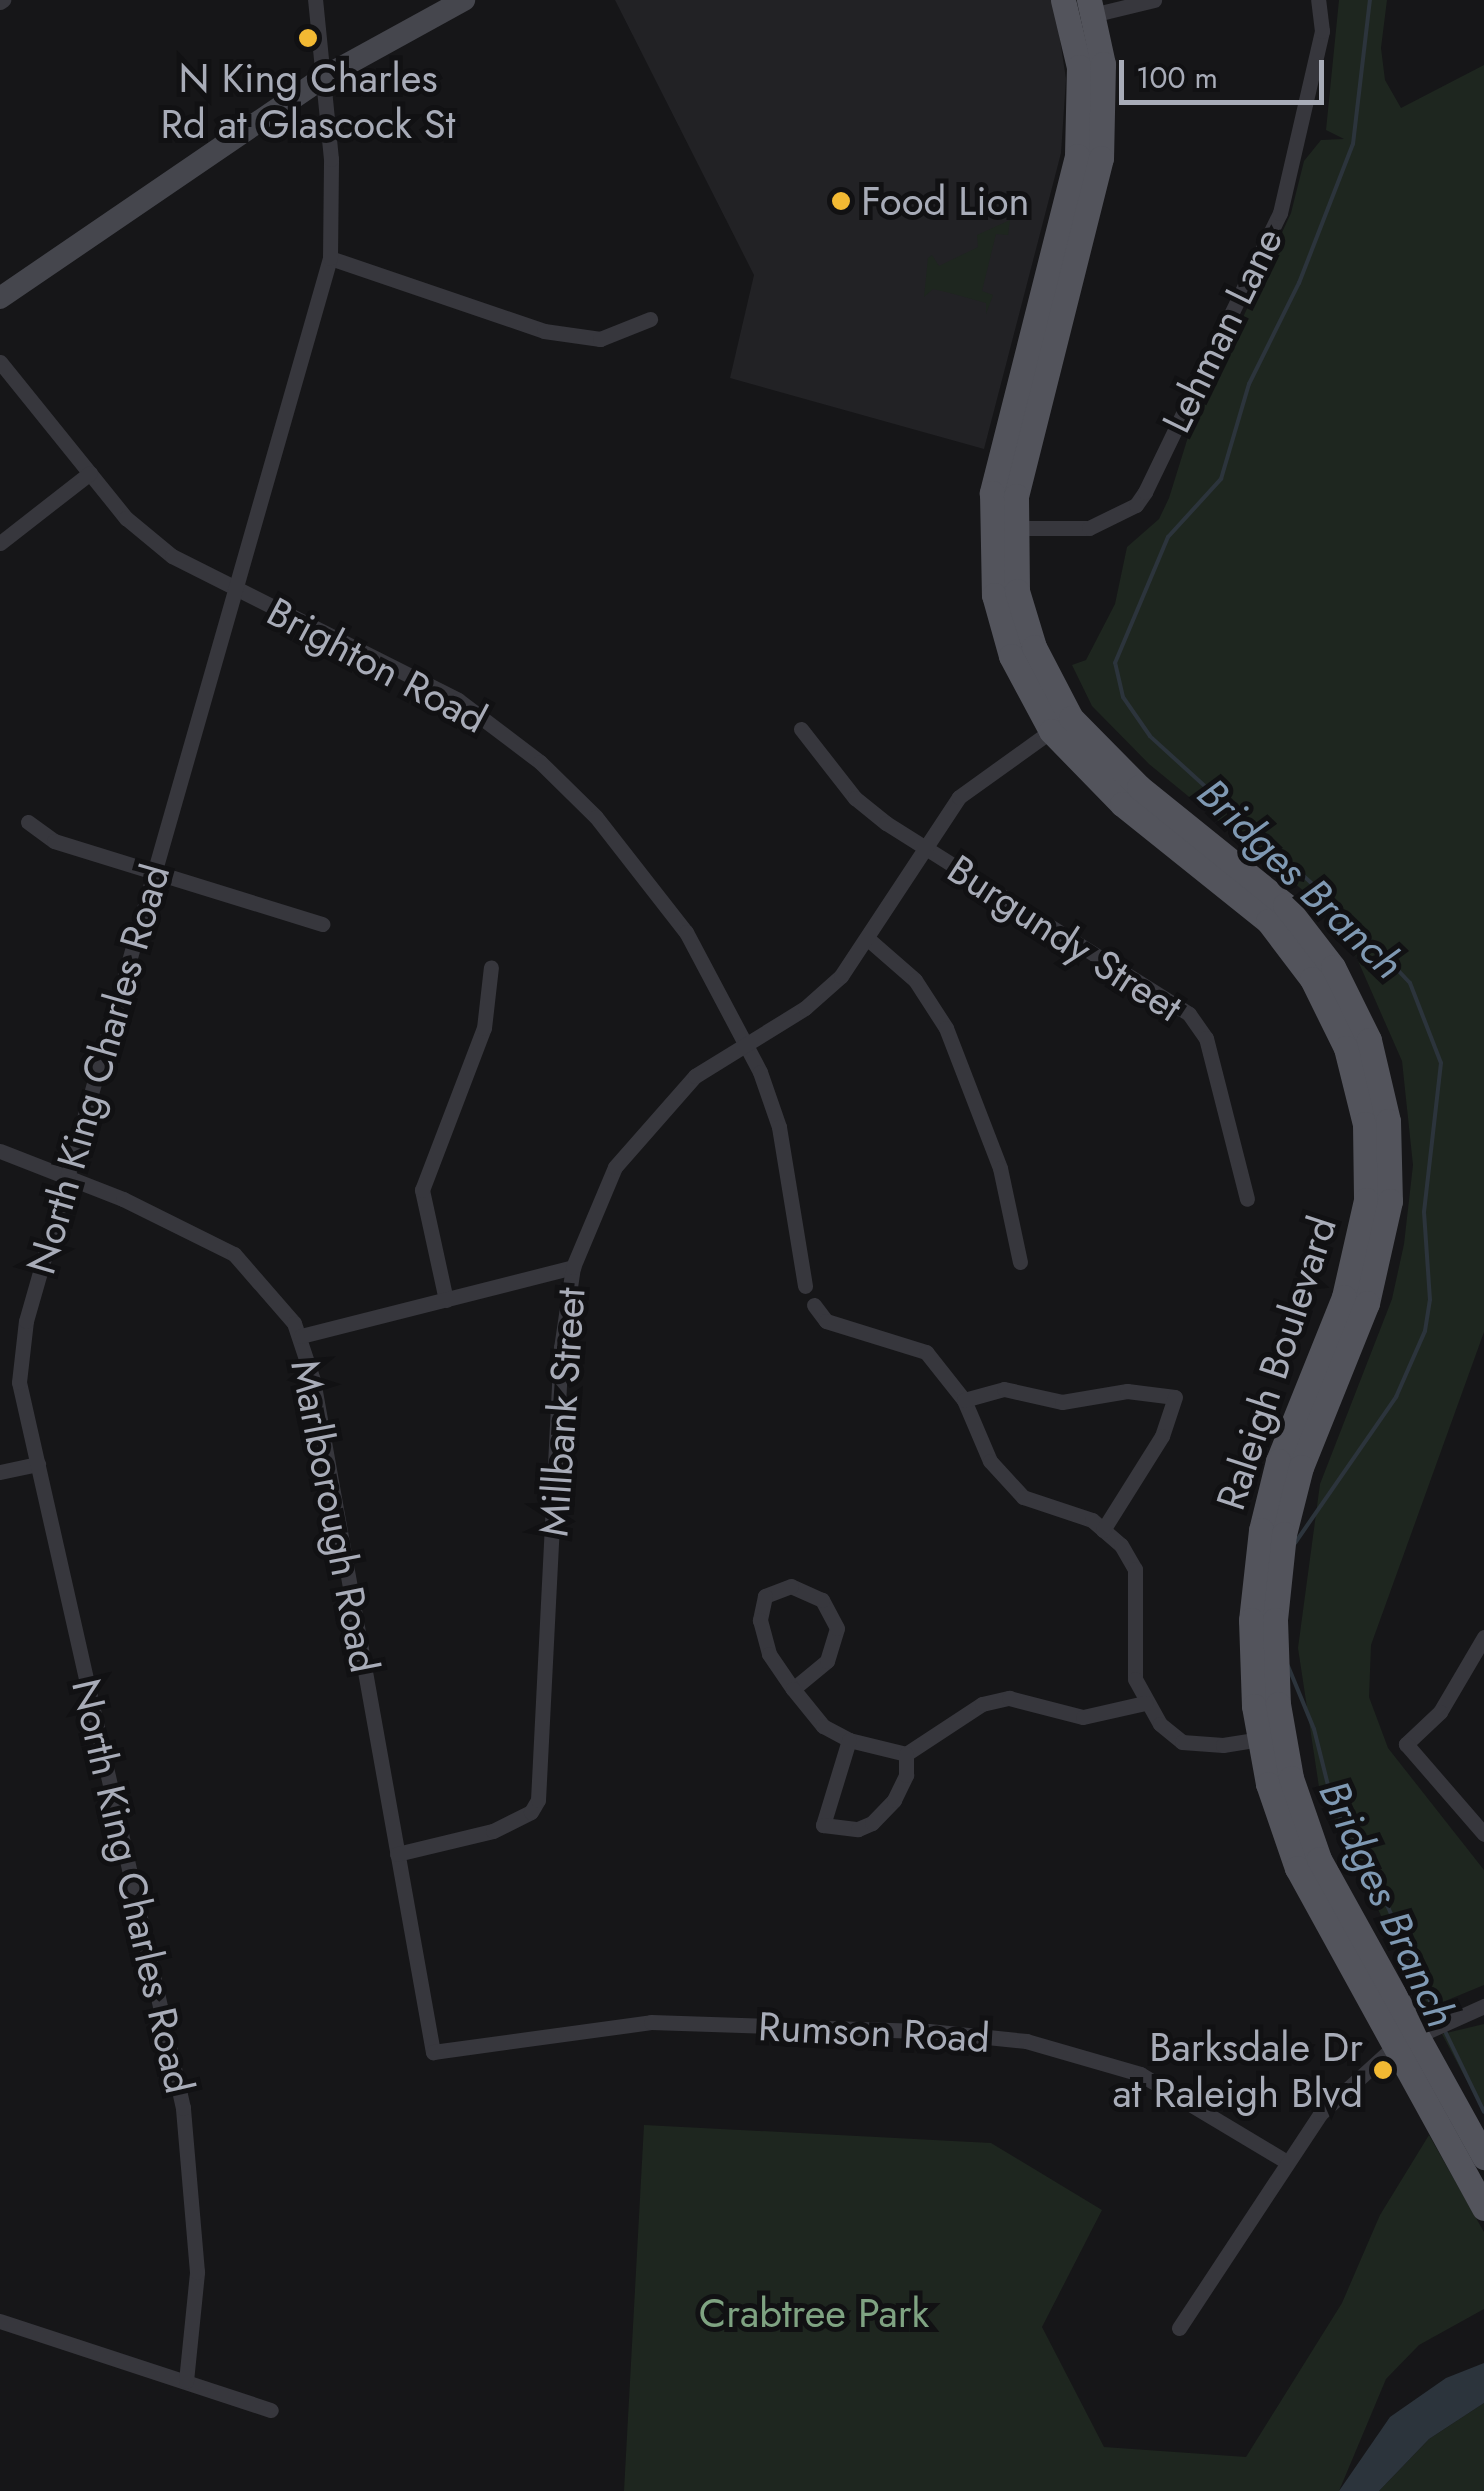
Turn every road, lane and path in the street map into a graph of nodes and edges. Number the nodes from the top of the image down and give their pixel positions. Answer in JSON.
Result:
{"nodes":[{"id":1,"x":315,"y":0,"type":"edge"},
{"id":2,"x":464,"y":0,"type":"edge"},
{"id":3,"x":1154,"y":0,"type":"edge"},
{"id":4,"x":1318,"y":0,"type":"edge"},
{"id":5,"x":1079,"y":9,"type":"edge"},
{"id":6,"x":324,"y":77,"type":"junction"},
{"id":7,"x":330,"y":258,"type":"junction"},
{"id":8,"x":0,"y":298,"type":"edge"},
{"id":9,"x":650,"y":319,"type":"dead end"},
{"id":10,"x":0,"y":362,"type":"edge"},
{"id":11,"x":90,"y":473,"type":"junction"},
{"id":12,"x":1002,"y":527,"type":"junction"},
{"id":13,"x":0,"y":543,"type":"edge"},
{"id":14,"x":237,"y":591,"type":"junction"},
{"id":15,"x":1061,"y":724,"type":"junction"},
{"id":16,"x":801,"y":728,"type":"dead end"},
{"id":17,"x":28,"y":822,"type":"dead end"},
{"id":18,"x":924,"y":845,"type":"junction"},
{"id":19,"x":153,"y":874,"type":"junction"},
{"id":20,"x":322,"y":924,"type":"dead end"},
{"id":21,"x":868,"y":939,"type":"junction"},
{"id":22,"x":492,"y":966,"type":"dead end"},
{"id":23,"x":746,"y":1045,"type":"junction"},
{"id":24,"x":0,"y":1151,"type":"edge"},
{"id":25,"x":70,"y":1179,"type":"junction"},
{"id":26,"x":1248,"y":1199,"type":"dead end"},
{"id":27,"x":1020,"y":1262,"type":"dead end"},
{"id":28,"x":573,"y":1267,"type":"junction"},
{"id":29,"x":804,"y":1286,"type":"dead end"},
{"id":30,"x":446,"y":1300,"type":"junction"},
{"id":31,"x":814,"y":1305,"type":"dead end"},
{"id":32,"x":300,"y":1336,"type":"junction"},
{"id":33,"x":964,"y":1400,"type":"junction"},
{"id":34,"x":38,"y":1464,"type":"junction"},
{"id":35,"x":0,"y":1472,"type":"edge"},
{"id":36,"x":1103,"y":1530,"type":"junction"},
{"id":37,"x":1484,"y":1637,"type":"edge"},
{"id":38,"x":793,"y":1689,"type":"junction"},
{"id":39,"x":1146,"y":1703,"type":"junction"},
{"id":40,"x":1271,"y":1738,"type":"junction"},
{"id":41,"x":849,"y":1740,"type":"junction"},
{"id":42,"x":906,"y":1754,"type":"junction"},
{"id":43,"x":1484,"y":1834,"type":"edge"},
{"id":44,"x":397,"y":1854,"type":"junction"},
{"id":45,"x":1484,"y":2006,"type":"edge"},
{"id":46,"x":1405,"y":2040,"type":"junction"},
{"id":47,"x":433,"y":2052,"type":"joint"},
{"id":48,"x":1484,"y":2156,"type":"edge"},
{"id":49,"x":1287,"y":2162,"type":"junction"},
{"id":50,"x":1484,"y":2208,"type":"edge"},
{"id":51,"x":0,"y":2321,"type":"edge"},
{"id":52,"x":1179,"y":2328,"type":"dead end"},
{"id":53,"x":186,"y":2381,"type":"junction"},
{"id":54,"x":271,"y":2410,"type":"dead end"}],
"edges":[{"from":1,"to":6,"type":"street","name":"North King Charles Road"},
{"from":2,"to":6,"type":"street"},
{"from":3,"to":5,"type":"street"},
{"from":4,"to":12,"type":"street","name":"Lehman Lane"},
{"from":5,"to":12,"type":"main road","name":"Raleigh Boulevard"},
{"from":6,"to":7,"type":"street","name":"North King Charles Road"},
{"from":6,"to":8,"type":"street"},
{"from":7,"to":9,"type":"street"},
{"from":7,"to":14,"type":"street","name":"North King Charles Road"},
{"from":10,"to":11,"type":"street","name":"Brighton Road"},
{"from":11,"to":13,"type":"street"},
{"from":11,"to":14,"type":"street","name":"Brighton Road"},
{"from":12,"to":15,"type":"main road","name":"Raleigh Boulevard"},
{"from":14,"to":19,"type":"street","name":"North King Charles Road"},
{"from":14,"to":23,"type":"street","name":"Brighton Road"},
{"from":15,"to":18,"type":"street","name":"Millbank Street"},
{"from":15,"to":40,"type":"main road","name":"Raleigh Boulevard"},
{"from":16,"to":18,"type":"street","name":"Burgundy Street"},
{"from":17,"to":19,"type":"street"},
{"from":18,"to":21,"type":"street","name":"Millbank Street"},
{"from":18,"to":26,"type":"street","name":"Burgundy Street"},
{"from":19,"to":20,"type":"street"},
{"from":19,"to":25,"type":"street","name":"North King Charles Road"},
{"from":21,"to":23,"type":"street","name":"Millbank Street"},
{"from":21,"to":27,"type":"street"},
{"from":22,"to":30,"type":"street"},
{"from":23,"to":28,"type":"street","name":"Millbank Street"},
{"from":23,"to":29,"type":"street","name":"Brighton Road"},
{"from":24,"to":25,"type":"street","name":"Marlborough Road"},
{"from":25,"to":32,"type":"street","name":"Marlborough Road"},
{"from":25,"to":34,"type":"street","name":"North King Charles Road"},
{"from":28,"to":30,"type":"street"},
{"from":28,"to":44,"type":"street","name":"Millbank Street"},
{"from":30,"to":32,"type":"street"},
{"from":31,"to":33,"type":"street"},
{"from":32,"to":44,"type":"street","name":"Marlborough Road"},
{"from":33,"to":36,"type":"street"},
{"from":33,"to":36,"type":"street"},
{"from":34,"to":35,"type":"street"},
{"from":34,"to":53,"type":"street","name":"North King Charles Road"},
{"from":36,"to":39,"type":"street"},
{"from":37,"to":43,"type":"street"},
{"from":38,"to":38,"type":"street"},
{"from":38,"to":41,"type":"street"},
{"from":39,"to":40,"type":"street"},
{"from":39,"to":42,"type":"street"},
{"from":40,"to":46,"type":"main road","name":"Raleigh Boulevard"},
{"from":41,"to":42,"type":"street"},
{"from":41,"to":42,"type":"street"},
{"from":44,"to":47,"type":"street","name":"Marlborough Road"},
{"from":45,"to":46,"type":"street"},
{"from":46,"to":48,"type":"main road","name":"Raleigh Boulevard"},
{"from":46,"to":49,"type":"street"},
{"from":46,"to":50,"type":"main road","name":"Raleigh Boulevard"},
{"from":47,"to":49,"type":"street","name":"Rumson Road"},
{"from":49,"to":52,"type":"street"},
{"from":51,"to":53,"type":"street"},
{"from":53,"to":54,"type":"street"}]}
